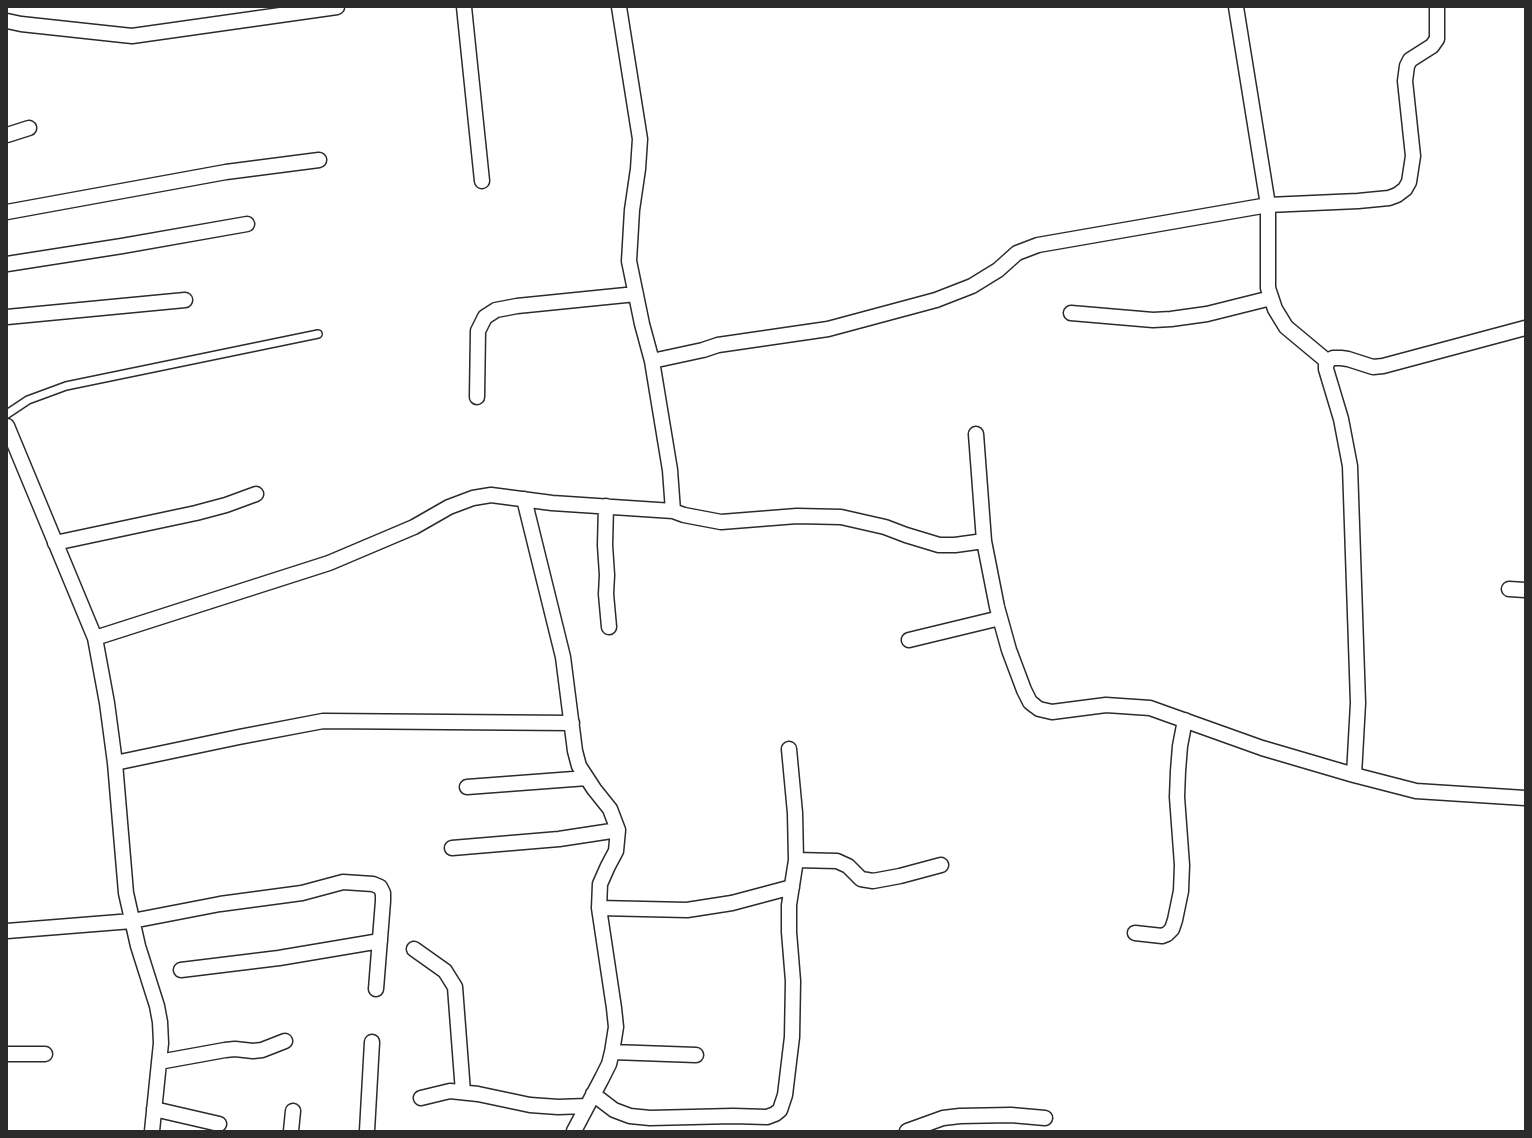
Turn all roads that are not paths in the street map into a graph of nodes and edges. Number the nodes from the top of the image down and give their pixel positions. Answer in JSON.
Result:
{"nodes":[{"id":1,"x":337,"y":7,"type":"edge"},
{"id":2,"x":464,"y":7,"type":"edge"},
{"id":3,"x":619,"y":7,"type":"edge"},
{"id":4,"x":1236,"y":7,"type":"edge"},
{"id":5,"x":1437,"y":7,"type":"edge"},
{"id":6,"x":7,"y":21,"type":"edge"},
{"id":7,"x":29,"y":128,"type":"dead end"},
{"id":8,"x":7,"y":136,"type":"edge"},
{"id":9,"x":319,"y":160,"type":"dead end"},
{"id":10,"x":482,"y":181,"type":"dead end"},
{"id":11,"x":1268,"y":205,"type":"junction"},
{"id":12,"x":7,"y":212,"type":"edge"},
{"id":13,"x":248,"y":224,"type":"dead end"},
{"id":14,"x":7,"y":264,"type":"edge"},
{"id":15,"x":636,"y":294,"type":"junction"},
{"id":16,"x":1271,"y":298,"type":"junction"},
{"id":17,"x":185,"y":300,"type":"dead end"},
{"id":18,"x":1070,"y":313,"type":"dead end"},
{"id":19,"x":7,"y":317,"type":"edge"},
{"id":20,"x":1525,"y":328,"type":"edge"},
{"id":21,"x":318,"y":334,"type":"dead end"},
{"id":22,"x":652,"y":361,"type":"junction"},
{"id":23,"x":1328,"y":362,"type":"junction"},
{"id":24,"x":477,"y":397,"type":"dead end"},
{"id":25,"x":7,"y":414,"type":"edge"},
{"id":26,"x":7,"y":426,"type":"edge"},
{"id":27,"x":976,"y":434,"type":"dead end"},
{"id":28,"x":256,"y":494,"type":"dead end"},
{"id":29,"x":524,"y":499,"type":"junction"},
{"id":30,"x":606,"y":506,"type":"junction"},
{"id":31,"x":673,"y":511,"type":"junction"},
{"id":32,"x":984,"y":541,"type":"junction"},
{"id":33,"x":55,"y":543,"type":"junction"},
{"id":34,"x":1509,"y":590,"type":"dead end"},
{"id":35,"x":1525,"y":590,"type":"edge"},
{"id":36,"x":1000,"y":618,"type":"junction"},
{"id":37,"x":609,"y":627,"type":"dead end"},
{"id":38,"x":95,"y":638,"type":"junction"},
{"id":39,"x":909,"y":640,"type":"dead end"},
{"id":40,"x":1185,"y":720,"type":"junction"},
{"id":41,"x":572,"y":723,"type":"junction"},
{"id":42,"x":789,"y":749,"type":"dead end"},
{"id":43,"x":115,"y":763,"type":"junction"},
{"id":44,"x":1354,"y":775,"type":"junction"},
{"id":45,"x":587,"y":778,"type":"junction"},
{"id":46,"x":467,"y":786,"type":"dead end"},
{"id":47,"x":1525,"y":798,"type":"edge"},
{"id":48,"x":618,"y":830,"type":"junction"},
{"id":49,"x":452,"y":848,"type":"dead end"},
{"id":50,"x":796,"y":860,"type":"junction"},
{"id":51,"x":940,"y":866,"type":"dead end"},
{"id":52,"x":792,"y":887,"type":"junction"},
{"id":53,"x":599,"y":908,"type":"junction"},
{"id":54,"x":132,"y":921,"type":"junction"},
{"id":55,"x":7,"y":931,"type":"edge"},
{"id":56,"x":1135,"y":933,"type":"dead end"},
{"id":57,"x":380,"y":941,"type":"junction"},
{"id":58,"x":414,"y":949,"type":"dead end"},
{"id":59,"x":181,"y":970,"type":"dead end"},
{"id":60,"x":376,"y":989,"type":"dead end"},
{"id":61,"x":285,"y":1041,"type":"dead end"},
{"id":62,"x":372,"y":1042,"type":"dead end"},
{"id":63,"x":612,"y":1052,"type":"junction"},
{"id":64,"x":7,"y":1054,"type":"edge"},
{"id":65,"x":45,"y":1054,"type":"dead end"},
{"id":66,"x":696,"y":1055,"type":"dead end"},
{"id":67,"x":159,"y":1062,"type":"junction"},
{"id":68,"x":463,"y":1092,"type":"junction"},
{"id":69,"x":421,"y":1098,"type":"dead end"},
{"id":70,"x":590,"y":1100,"type":"junction"},
{"id":71,"x":154,"y":1109,"type":"junction"},
{"id":72,"x":292,"y":1111,"type":"dead end"},
{"id":73,"x":1045,"y":1118,"type":"dead end"},
{"id":74,"x":219,"y":1124,"type":"dead end"},
{"id":75,"x":152,"y":1131,"type":"edge"},
{"id":76,"x":291,"y":1131,"type":"edge"},
{"id":77,"x":367,"y":1131,"type":"edge"},
{"id":78,"x":574,"y":1131,"type":"edge"},
{"id":79,"x":907,"y":1131,"type":"edge"}],
"edges":[{"from":1,"to":6,"type":"street"},
{"from":2,"to":10,"type":"street"},
{"from":3,"to":15,"type":"street"},
{"from":4,"to":11,"type":"street"},
{"from":5,"to":11,"type":"street"},
{"from":7,"to":8,"type":"street"},
{"from":9,"to":12,"type":"street"},
{"from":11,"to":16,"type":"street"},
{"from":11,"to":22,"type":"street"},
{"from":13,"to":14,"type":"street"},
{"from":15,"to":22,"type":"street"},
{"from":15,"to":24,"type":"street"},
{"from":16,"to":18,"type":"street"},
{"from":16,"to":23,"type":"street"},
{"from":17,"to":19,"type":"street"},
{"from":20,"to":23,"type":"street"},
{"from":21,"to":25,"type":"lane"},
{"from":22,"to":31,"type":"street"},
{"from":23,"to":44,"type":"street"},
{"from":26,"to":33,"type":"street"},
{"from":27,"to":32,"type":"street"},
{"from":28,"to":33,"type":"street"},
{"from":29,"to":30,"type":"street"},
{"from":29,"to":38,"type":"street"},
{"from":29,"to":41,"type":"street"},
{"from":30,"to":31,"type":"street"},
{"from":30,"to":37,"type":"street"},
{"from":31,"to":32,"type":"street"},
{"from":32,"to":36,"type":"street"},
{"from":33,"to":38,"type":"street"},
{"from":34,"to":35,"type":"street"},
{"from":36,"to":39,"type":"street"},
{"from":36,"to":40,"type":"street"},
{"from":38,"to":43,"type":"street"},
{"from":40,"to":44,"type":"street"},
{"from":40,"to":56,"type":"street"},
{"from":41,"to":43,"type":"street"},
{"from":41,"to":45,"type":"street"},
{"from":42,"to":50,"type":"street"},
{"from":43,"to":54,"type":"street"},
{"from":44,"to":47,"type":"street"},
{"from":45,"to":46,"type":"street"},
{"from":45,"to":48,"type":"street"},
{"from":48,"to":49,"type":"street"},
{"from":48,"to":53,"type":"street"},
{"from":50,"to":51,"type":"street"},
{"from":50,"to":52,"type":"street"},
{"from":52,"to":53,"type":"street"},
{"from":52,"to":70,"type":"street"},
{"from":53,"to":63,"type":"street"},
{"from":54,"to":55,"type":"street"},
{"from":54,"to":57,"type":"street"},
{"from":54,"to":67,"type":"street"},
{"from":57,"to":59,"type":"street"},
{"from":57,"to":60,"type":"street"},
{"from":58,"to":68,"type":"street"},
{"from":61,"to":67,"type":"street"},
{"from":62,"to":77,"type":"street"},
{"from":63,"to":66,"type":"street"},
{"from":63,"to":70,"type":"street"},
{"from":64,"to":65,"type":"street"},
{"from":67,"to":71,"type":"street"},
{"from":68,"to":69,"type":"street"},
{"from":68,"to":70,"type":"street"},
{"from":70,"to":78,"type":"street"},
{"from":71,"to":74,"type":"street"},
{"from":71,"to":75,"type":"street"},
{"from":72,"to":76,"type":"street"},
{"from":73,"to":79,"type":"street"}]}
